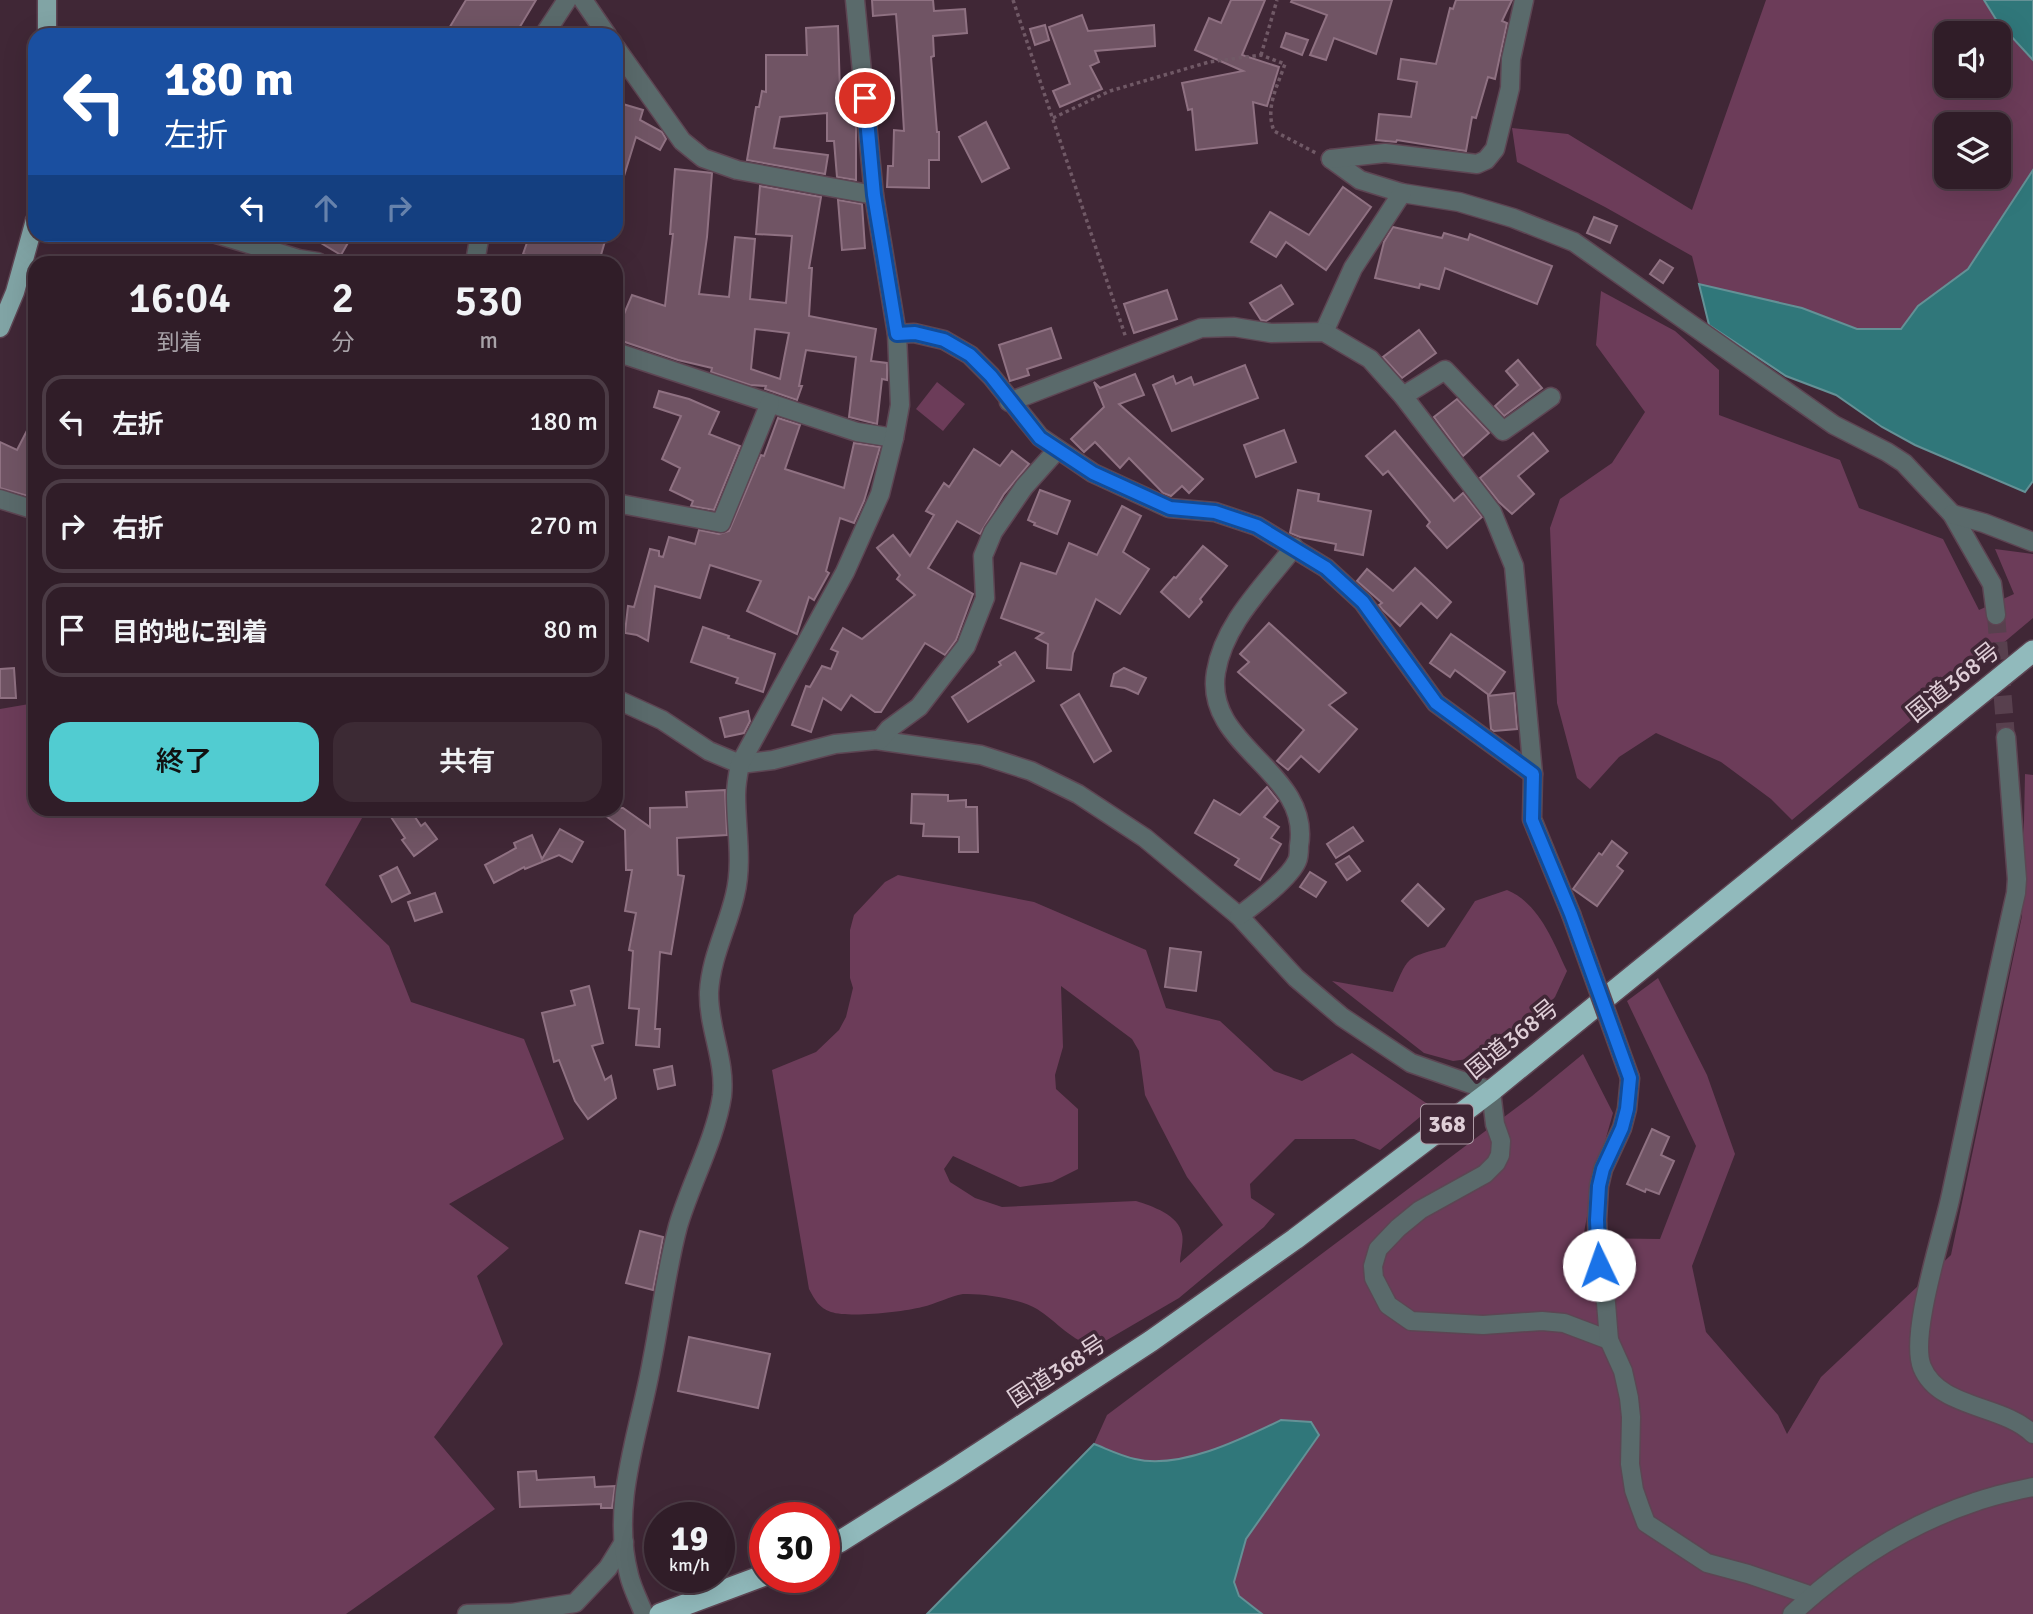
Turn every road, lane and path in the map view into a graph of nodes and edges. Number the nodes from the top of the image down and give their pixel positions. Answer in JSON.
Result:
{"nodes":[{"id":1,"x":47,"y":0,"type":"edge"},
{"id":2,"x":567,"y":0,"type":"edge"},
{"id":3,"x":583,"y":0,"type":"edge"},
{"id":4,"x":855,"y":0,"type":"edge"},
{"id":5,"x":1013,"y":0,"type":"edge"},
{"id":6,"x":1277,"y":0,"type":"edge"},
{"id":7,"x":1524,"y":0,"type":"edge"},
{"id":8,"x":47,"y":28,"type":"edge"},
{"id":9,"x":549,"y":28,"type":"edge"},
{"id":10,"x":602,"y":28,"type":"edge"},
{"id":11,"x":1261,"y":55,"type":"junction"},
{"id":12,"x":623,"y":57,"type":"edge"},
{"id":13,"x":1053,"y":118,"type":"junction"},
{"id":14,"x":1331,"y":159,"type":"junction"},
{"id":15,"x":1402,"y":193,"type":"junction"},
{"id":16,"x":874,"y":195,"type":"junction"},
{"id":17,"x":29,"y":242,"type":"edge"},
{"id":18,"x":243,"y":242,"type":"edge"},
{"id":19,"x":289,"y":256,"type":"edge"},
{"id":20,"x":0,"y":328,"type":"edge"},
{"id":21,"x":1324,"y":332,"type":"junction"},
{"id":22,"x":897,"y":334,"type":"junction"},
{"id":23,"x":623,"y":354,"type":"edge"},
{"id":24,"x":1131,"y":354,"type":"junction"},
{"id":25,"x":1402,"y":396,"type":"junction"},
{"id":26,"x":1551,"y":397,"type":"dead end"},
{"id":27,"x":1009,"y":402,"type":"junction"},
{"id":28,"x":770,"y":403,"type":"junction"},
{"id":29,"x":894,"y":438,"type":"junction"},
{"id":30,"x":1057,"y":450,"type":"junction"},
{"id":31,"x":0,"y":499,"type":"edge"},
{"id":32,"x":623,"y":504,"type":"edge"},
{"id":33,"x":28,"y":508,"type":"edge"},
{"id":34,"x":1952,"y":514,"type":"junction"},
{"id":35,"x":2033,"y":542,"type":"edge"},
{"id":36,"x":1294,"y":547,"type":"junction"},
{"id":37,"x":1996,"y":615,"type":"tunnel mouth"},
{"id":38,"x":2033,"y":651,"type":"edge"},
{"id":39,"x":623,"y":702,"type":"edge"},
{"id":40,"x":2006,"y":737,"type":"tunnel mouth"},
{"id":41,"x":880,"y":740,"type":"junction"},
{"id":42,"x":740,"y":764,"type":"junction"},
{"id":43,"x":1533,"y":774,"type":"junction"},
{"id":44,"x":1239,"y":916,"type":"junction"},
{"id":45,"x":1491,"y":1091,"type":"junction"},
{"id":46,"x":1609,"y":1340,"type":"junction"},
{"id":47,"x":2033,"y":1434,"type":"edge"},
{"id":48,"x":2033,"y":1486,"type":"edge"},
{"id":49,"x":840,"y":1541,"type":"edge"},
{"id":50,"x":624,"y":1542,"type":"junction"},
{"id":51,"x":749,"y":1581,"type":"edge"},
{"id":52,"x":1812,"y":1596,"type":"junction"},
{"id":53,"x":467,"y":1614,"type":"edge"},
{"id":54,"x":644,"y":1614,"type":"edge"},
{"id":55,"x":660,"y":1614,"type":"edge"},
{"id":56,"x":1793,"y":1614,"type":"edge"}],
"edges":[{"from":1,"to":8,"type":"main road"},
{"from":2,"to":9,"type":"street"},
{"from":3,"to":10,"type":"street"},
{"from":4,"to":16,"type":"street"},
{"from":5,"to":13,"type":"path"},
{"from":6,"to":11,"type":"path"},
{"from":7,"to":14,"type":"street"},
{"from":11,"to":13,"type":"path"},
{"from":11,"to":14,"type":"path"},
{"from":12,"to":16,"type":"street"},
{"from":13,"to":24,"type":"path"},
{"from":14,"to":15,"type":"street"},
{"from":15,"to":21,"type":"street"},
{"from":15,"to":34,"type":"street"},
{"from":16,"to":22,"type":"street"},
{"from":17,"to":20,"type":"main road"},
{"from":18,"to":19,"type":"street"},
{"from":21,"to":24,"type":"street"},
{"from":21,"to":25,"type":"street"},
{"from":22,"to":27,"type":"street"},
{"from":22,"to":29,"type":"street"},
{"from":23,"to":28,"type":"street"},
{"from":24,"to":27,"type":"street"},
{"from":25,"to":26,"type":"street"},
{"from":25,"to":43,"type":"street"},
{"from":27,"to":30,"type":"street"},
{"from":28,"to":29,"type":"street"},
{"from":28,"to":32,"type":"street"},
{"from":29,"to":42,"type":"street"},
{"from":30,"to":36,"type":"street"},
{"from":30,"to":41,"type":"street"},
{"from":31,"to":33,"type":"street"},
{"from":34,"to":35,"type":"street"},
{"from":34,"to":37,"type":"street"},
{"from":36,"to":43,"type":"street"},
{"from":36,"to":44,"type":"street"},
{"from":38,"to":45,"type":"highway","name":"国道368号","number":"368"},
{"from":39,"to":42,"type":"street"},
{"from":40,"to":47,"type":"street"},
{"from":41,"to":42,"type":"street"},
{"from":41,"to":44,"type":"street"},
{"from":42,"to":50,"type":"street"},
{"from":43,"to":46,"type":"street","bridge":true},
{"from":44,"to":45,"type":"street"},
{"from":45,"to":46,"type":"street"},
{"from":45,"to":49,"type":"highway","name":"国道368号","number":"368"},
{"from":46,"to":52,"type":"street"},
{"from":48,"to":52,"type":"street"},
{"from":50,"to":53,"type":"street"},
{"from":50,"to":54,"type":"street"},
{"from":51,"to":55,"type":"highway"},
{"from":52,"to":56,"type":"street"}]}
